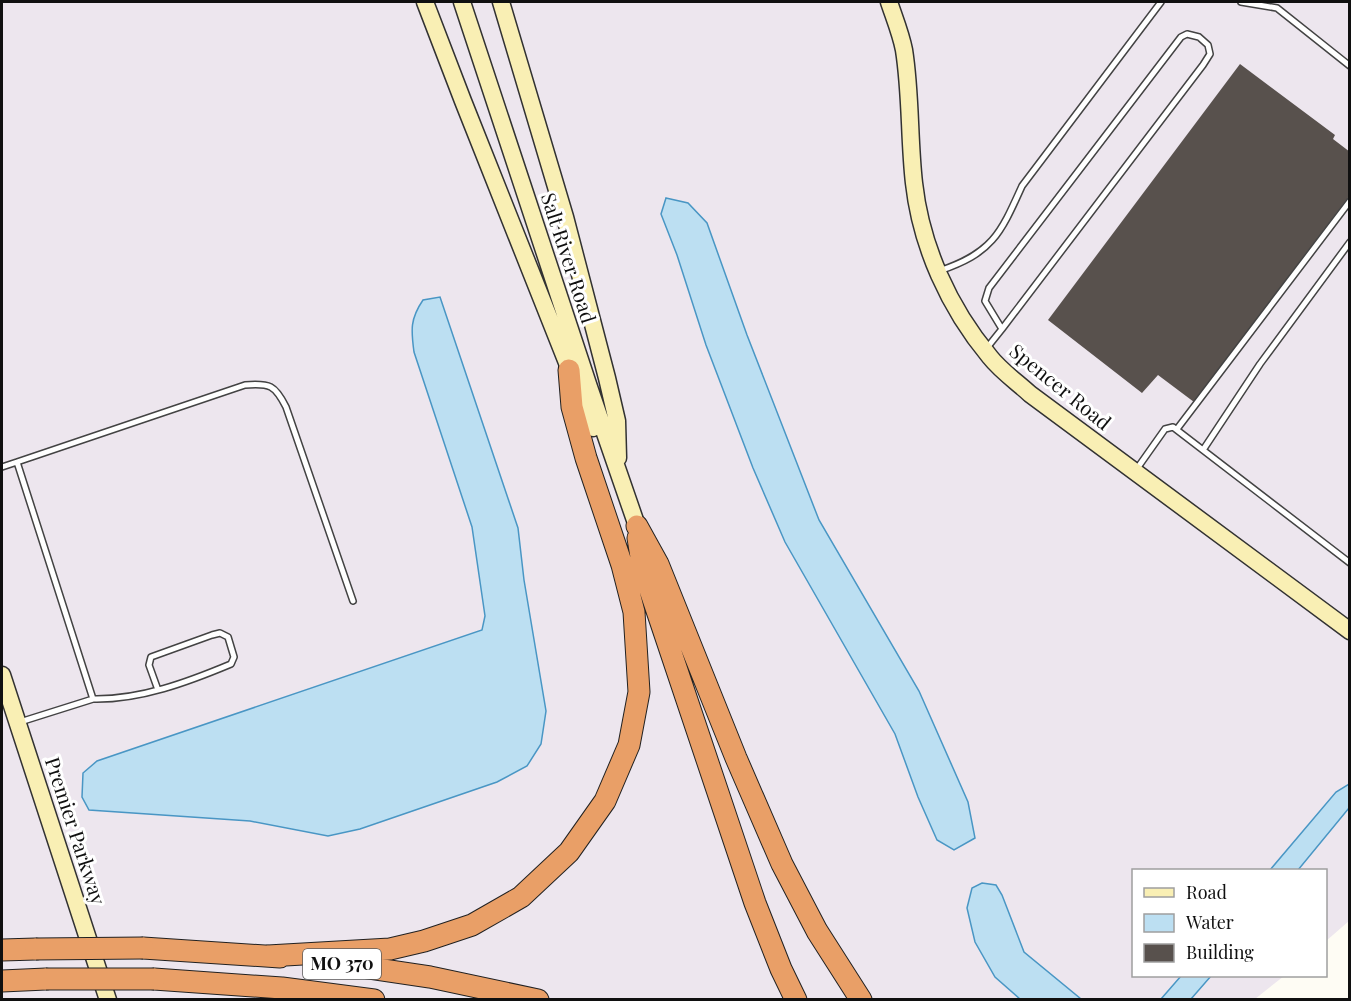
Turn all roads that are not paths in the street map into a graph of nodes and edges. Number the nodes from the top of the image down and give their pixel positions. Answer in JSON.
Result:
{"nodes":[{"id":1,"x":425,"y":2,"type":"edge"},
{"id":2,"x":462,"y":2,"type":"edge"},
{"id":3,"x":501,"y":2,"type":"edge"},
{"id":4,"x":889,"y":2,"type":"edge"},
{"id":5,"x":1161,"y":2,"type":"edge"},
{"id":6,"x":1241,"y":2,"type":"edge"},
{"id":7,"x":1350,"y":66,"type":"edge"},
{"id":8,"x":1350,"y":201,"type":"edge"},
{"id":9,"x":1350,"y":242,"type":"edge"},
{"id":10,"x":937,"y":271,"type":"junction"},
{"id":11,"x":1002,"y":329,"type":"junction"},
{"id":12,"x":985,"y":351,"type":"junction"},
{"id":13,"x":569,"y":370,"type":"junction"},
{"id":14,"x":1177,"y":429,"type":"junction"},
{"id":15,"x":1203,"y":450,"type":"junction"},
{"id":16,"x":17,"y":462,"type":"junction"},
{"id":17,"x":2,"y":467,"type":"edge"},
{"id":18,"x":1135,"y":471,"type":"junction"},
{"id":19,"x":618,"y":474,"type":"junction"},
{"id":20,"x":637,"y":526,"type":"junction"},
{"id":21,"x":1350,"y":562,"type":"edge"},
{"id":22,"x":354,"y":601,"type":"dead end"},
{"id":23,"x":1350,"y":631,"type":"edge"},
{"id":24,"x":2,"y":675,"type":"edge"},
{"id":25,"x":158,"y":690,"type":"junction"},
{"id":26,"x":93,"y":699,"type":"junction"},
{"id":27,"x":17,"y":723,"type":"junction"},
{"id":28,"x":2,"y":950,"type":"edge"},
{"id":29,"x":268,"y":956,"type":"junction"},
{"id":30,"x":2,"y":981,"type":"edge"},
{"id":31,"x":108,"y":999,"type":"edge"},
{"id":32,"x":374,"y":999,"type":"edge"},
{"id":33,"x":538,"y":999,"type":"edge"},
{"id":34,"x":796,"y":999,"type":"edge"},
{"id":35,"x":861,"y":999,"type":"edge"}],
"edges":[{"from":1,"to":13,"type":"main road"},
{"from":2,"to":19,"type":"main road","name":"Salt River Road"},
{"from":3,"to":19,"type":"main road"},
{"from":4,"to":10,"type":"main road","name":"Spencer Road"},
{"from":5,"to":10,"type":"lane"},
{"from":6,"to":7,"type":"lane"},
{"from":8,"to":14,"type":"lane"},
{"from":9,"to":15,"type":"lane"},
{"from":10,"to":12,"type":"main road","name":"Spencer Road"},
{"from":11,"to":11,"type":"lane"},
{"from":11,"to":12,"type":"lane"},
{"from":12,"to":18,"type":"main road","name":"Spencer Road"},
{"from":13,"to":19,"type":"main road"},
{"from":13,"to":29,"type":"highway"},
{"from":14,"to":15,"type":"lane"},
{"from":14,"to":18,"type":"lane"},
{"from":15,"to":21,"type":"lane"},
{"from":16,"to":17,"type":"lane"},
{"from":16,"to":22,"type":"lane"},
{"from":16,"to":26,"type":"lane"},
{"from":18,"to":23,"type":"main road","name":"Spencer Road"},
{"from":19,"to":20,"type":"main road","name":"Salt River Road"},
{"from":20,"to":34,"type":"highway"},
{"from":20,"to":35,"type":"highway"},
{"from":24,"to":27,"type":"main road","name":"Premier Parkway"},
{"from":25,"to":25,"type":"lane"},
{"from":25,"to":26,"type":"lane"},
{"from":26,"to":27,"type":"lane"},
{"from":27,"to":31,"type":"main road","name":"Premier Parkway"},
{"from":28,"to":29,"type":"highway","number":"MO 370","bridge":true},
{"from":29,"to":33,"type":"highway","number":"MO 370"},
{"from":30,"to":32,"type":"highway","number":"MO 370","bridge":true}]}
